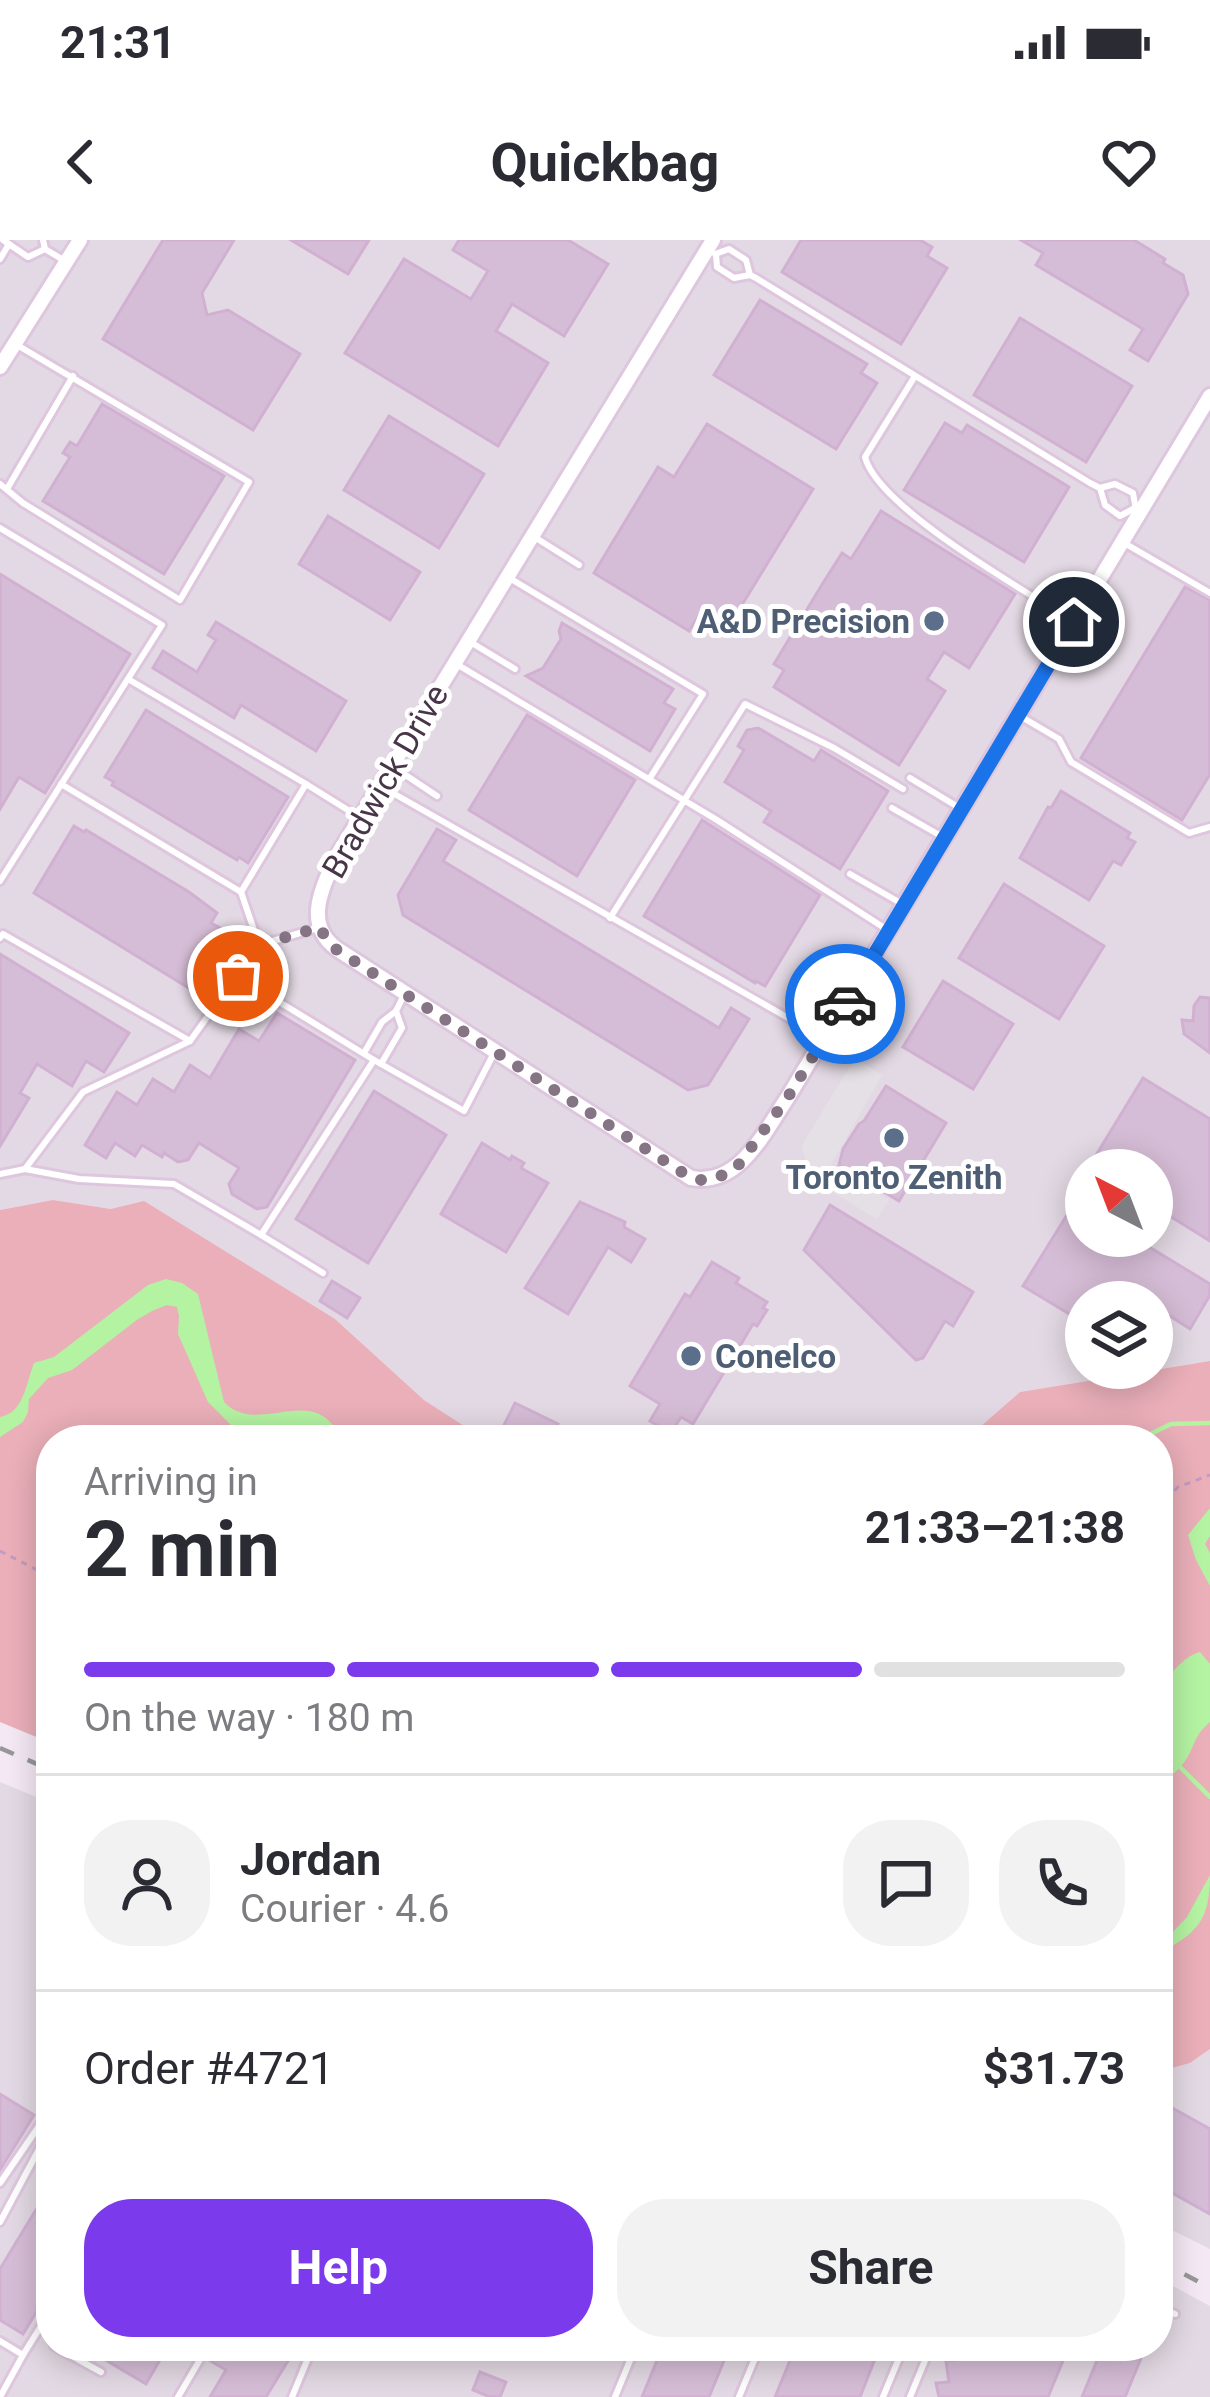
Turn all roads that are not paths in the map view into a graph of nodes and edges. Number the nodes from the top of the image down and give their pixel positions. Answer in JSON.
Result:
{"nodes":[{"id":1,"x":80,"y":240,"type":"edge"},
{"id":2,"x":6,"y":242,"type":"edge"},
{"id":3,"x":44,"y":245,"type":"edge"},
{"id":4,"x":712,"y":248,"type":"edge"},
{"id":5,"x":0,"y":259,"type":"edge"},
{"id":6,"x":66,"y":261,"type":"junction"},
{"id":7,"x":750,"y":275,"type":"junction"},
{"id":8,"x":16,"y":344,"type":"junction"},
{"id":9,"x":0,"y":367,"type":"edge"},
{"id":10,"x":73,"y":376,"type":"junction"},
{"id":11,"x":915,"y":376,"type":"junction"},
{"id":12,"x":1210,"y":396,"type":"edge"},
{"id":13,"x":3,"y":487,"type":"edge"},
{"id":14,"x":1100,"y":488,"type":"junction"},
{"id":15,"x":1136,"y":513,"type":"junction"},
{"id":16,"x":0,"y":528,"type":"edge"},
{"id":17,"x":533,"y":536,"type":"junction"},
{"id":18,"x":1122,"y":542,"type":"junction"},
{"id":19,"x":579,"y":565,"type":"dead end"},
{"id":20,"x":507,"y":578,"type":"junction"},
{"id":21,"x":1210,"y":593,"type":"edge"},
{"id":22,"x":1074,"y":622,"type":"junction"},
{"id":23,"x":469,"y":641,"type":"junction"},
{"id":24,"x":455,"y":663,"type":"junction"},
{"id":25,"x":514,"y":669,"type":"dead end"},
{"id":26,"x":128,"y":679,"type":"junction"},
{"id":27,"x":1018,"y":715,"type":"junction"},
{"id":28,"x":392,"y":766,"type":"junction"},
{"id":29,"x":910,"y":778,"type":"dead end"},
{"id":30,"x":650,"y":779,"type":"junction"},
{"id":31,"x":61,"y":784,"type":"junction"},
{"id":32,"x":306,"y":784,"type":"junction"},
{"id":33,"x":380,"y":786,"type":"junction"},
{"id":34,"x":903,"y":789,"type":"dead end"},
{"id":35,"x":436,"y":796,"type":"dead end"},
{"id":36,"x":685,"y":800,"type":"junction"},
{"id":37,"x":892,"y":808,"type":"dead end"},
{"id":38,"x":962,"y":809,"type":"junction"},
{"id":39,"x":360,"y":817,"type":"junction"},
{"id":40,"x":1210,"y":827,"type":"edge"},
{"id":41,"x":945,"y":838,"type":"junction"},
{"id":42,"x":4,"y":865,"type":"edge"},
{"id":43,"x":850,"y":874,"type":"dead end"},
{"id":44,"x":0,"y":880,"type":"edge"},
{"id":45,"x":241,"y":892,"type":"junction"},
{"id":46,"x":904,"y":905,"type":"junction"},
{"id":47,"x":610,"y":919,"type":"junction"},
{"id":48,"x":320,"y":927,"type":"junction"},
{"id":49,"x":889,"y":931,"type":"junction"},
{"id":50,"x":0,"y":938,"type":"edge"},
{"id":51,"x":259,"y":945,"type":"junction"},
{"id":52,"x":238,"y":976,"type":"junction"},
{"id":53,"x":405,"y":994,"type":"junction"},
{"id":54,"x":396,"y":1011,"type":"junction"},
{"id":55,"x":824,"y":1038,"type":"junction"},
{"id":56,"x":190,"y":1041,"type":"junction"},
{"id":57,"x":494,"y":1052,"type":"junction"},
{"id":58,"x":364,"y":1053,"type":"junction"},
{"id":59,"x":378,"y":1062,"type":"junction"},
{"id":60,"x":25,"y":1169,"type":"junction"},
{"id":61,"x":0,"y":1174,"type":"edge"},
{"id":62,"x":261,"y":1235,"type":"junction"},
{"id":63,"x":322,"y":1273,"type":"dead end"},
{"id":64,"x":36,"y":2129,"type":"edge"},
{"id":65,"x":36,"y":2155,"type":"edge"},
{"id":66,"x":0,"y":2183,"type":"edge"},
{"id":67,"x":0,"y":2222,"type":"edge"},
{"id":68,"x":35,"y":2336,"type":"edge"},
{"id":69,"x":0,"y":2341,"type":"edge"},
{"id":70,"x":23,"y":2355,"type":"junction"},
{"id":71,"x":81,"y":2361,"type":"edge"},
{"id":72,"x":199,"y":2361,"type":"edge"},
{"id":73,"x":307,"y":2361,"type":"edge"},
{"id":74,"x":630,"y":2361,"type":"edge"},
{"id":75,"x":754,"y":2361,"type":"edge"},
{"id":76,"x":898,"y":2361,"type":"edge"},
{"id":77,"x":926,"y":2361,"type":"edge"},
{"id":78,"x":101,"y":2372,"type":"dead end"},
{"id":79,"x":0,"y":2397,"type":"edge"},
{"id":80,"x":178,"y":2397,"type":"edge"},
{"id":81,"x":292,"y":2397,"type":"edge"},
{"id":82,"x":616,"y":2397,"type":"edge"},
{"id":83,"x":740,"y":2397,"type":"edge"},
{"id":84,"x":883,"y":2397,"type":"edge"},
{"id":85,"x":910,"y":2397,"type":"edge"}],
"edges":[{"from":1,"to":6,"type":"street"},
{"from":2,"to":3,"type":"lane"},
{"from":2,"to":5,"type":"lane"},
{"from":3,"to":6,"type":"lane"},
{"from":4,"to":7,"type":"lane"},
{"from":4,"to":7,"type":"lane"},
{"from":4,"to":17,"type":"street","name":"Bradwick Drive"},
{"from":6,"to":8,"type":"street"},
{"from":7,"to":11,"type":"lane"},
{"from":8,"to":9,"type":"street"},
{"from":8,"to":10,"type":"lane"},
{"from":10,"to":13,"type":"lane"},
{"from":10,"to":13,"type":"lane"},
{"from":11,"to":14,"type":"lane"},
{"from":11,"to":22,"type":"lane"},
{"from":12,"to":15,"type":"street"},
{"from":14,"to":15,"type":"lane"},
{"from":14,"to":15,"type":"lane"},
{"from":15,"to":18,"type":"street"},
{"from":16,"to":26,"type":"lane"},
{"from":17,"to":19,"type":"lane"},
{"from":17,"to":20,"type":"street","name":"Bradwick Drive"},
{"from":18,"to":21,"type":"lane"},
{"from":18,"to":22,"type":"street"},
{"from":20,"to":23,"type":"street","name":"Bradwick Drive"},
{"from":20,"to":30,"type":"lane"},
{"from":22,"to":27,"type":"street"},
{"from":23,"to":24,"type":"street","name":"Bradwick Drive"},
{"from":23,"to":25,"type":"lane"},
{"from":24,"to":28,"type":"street","name":"Bradwick Drive"},
{"from":24,"to":30,"type":"lane"},
{"from":26,"to":31,"type":"lane"},
{"from":26,"to":32,"type":"lane"},
{"from":27,"to":38,"type":"street"},
{"from":27,"to":40,"type":"lane"},
{"from":28,"to":33,"type":"street","name":"Bradwick Drive"},
{"from":28,"to":35,"type":"lane"},
{"from":29,"to":38,"type":"lane"},
{"from":30,"to":36,"type":"lane"},
{"from":31,"to":42,"type":"lane"},
{"from":31,"to":45,"type":"lane"},
{"from":32,"to":39,"type":"lane"},
{"from":32,"to":45,"type":"lane"},
{"from":33,"to":39,"type":"street","name":"Bradwick Drive"},
{"from":33,"to":47,"type":"lane"},
{"from":34,"to":36,"type":"lane"},
{"from":36,"to":47,"type":"lane"},
{"from":36,"to":49,"type":"lane"},
{"from":37,"to":41,"type":"lane"},
{"from":38,"to":41,"type":"street"},
{"from":39,"to":48,"type":"street","name":"Bradwick Drive"},
{"from":41,"to":46,"type":"street"},
{"from":42,"to":44,"type":"lane"},
{"from":43,"to":46,"type":"lane"},
{"from":45,"to":51,"type":"lane"},
{"from":46,"to":49,"type":"street"},
{"from":47,"to":55,"type":"lane"},
{"from":48,"to":51,"type":"lane"},
{"from":48,"to":53,"type":"street"},
{"from":49,"to":55,"type":"street"},
{"from":50,"to":56,"type":"lane"},
{"from":51,"to":52,"type":"lane"},
{"from":52,"to":56,"type":"lane"},
{"from":52,"to":58,"type":"lane"},
{"from":53,"to":54,"type":"lane"},
{"from":53,"to":57,"type":"street"},
{"from":54,"to":58,"type":"lane"},
{"from":54,"to":59,"type":"lane"},
{"from":55,"to":57,"type":"street"},
{"from":56,"to":60,"type":"lane"},
{"from":57,"to":59,"type":"lane"},
{"from":58,"to":59,"type":"lane"},
{"from":59,"to":62,"type":"lane"},
{"from":60,"to":61,"type":"lane"},
{"from":60,"to":62,"type":"lane"},
{"from":62,"to":63,"type":"lane"},
{"from":64,"to":66,"type":"lane"},
{"from":65,"to":67,"type":"lane"},
{"from":68,"to":70,"type":"lane"},
{"from":69,"to":70,"type":"lane"},
{"from":70,"to":79,"type":"lane"},
{"from":71,"to":78,"type":"lane"},
{"from":72,"to":80,"type":"lane"},
{"from":73,"to":81,"type":"lane"},
{"from":74,"to":82,"type":"lane"},
{"from":75,"to":83,"type":"lane"},
{"from":76,"to":84,"type":"lane"},
{"from":77,"to":85,"type":"lane"}]}
